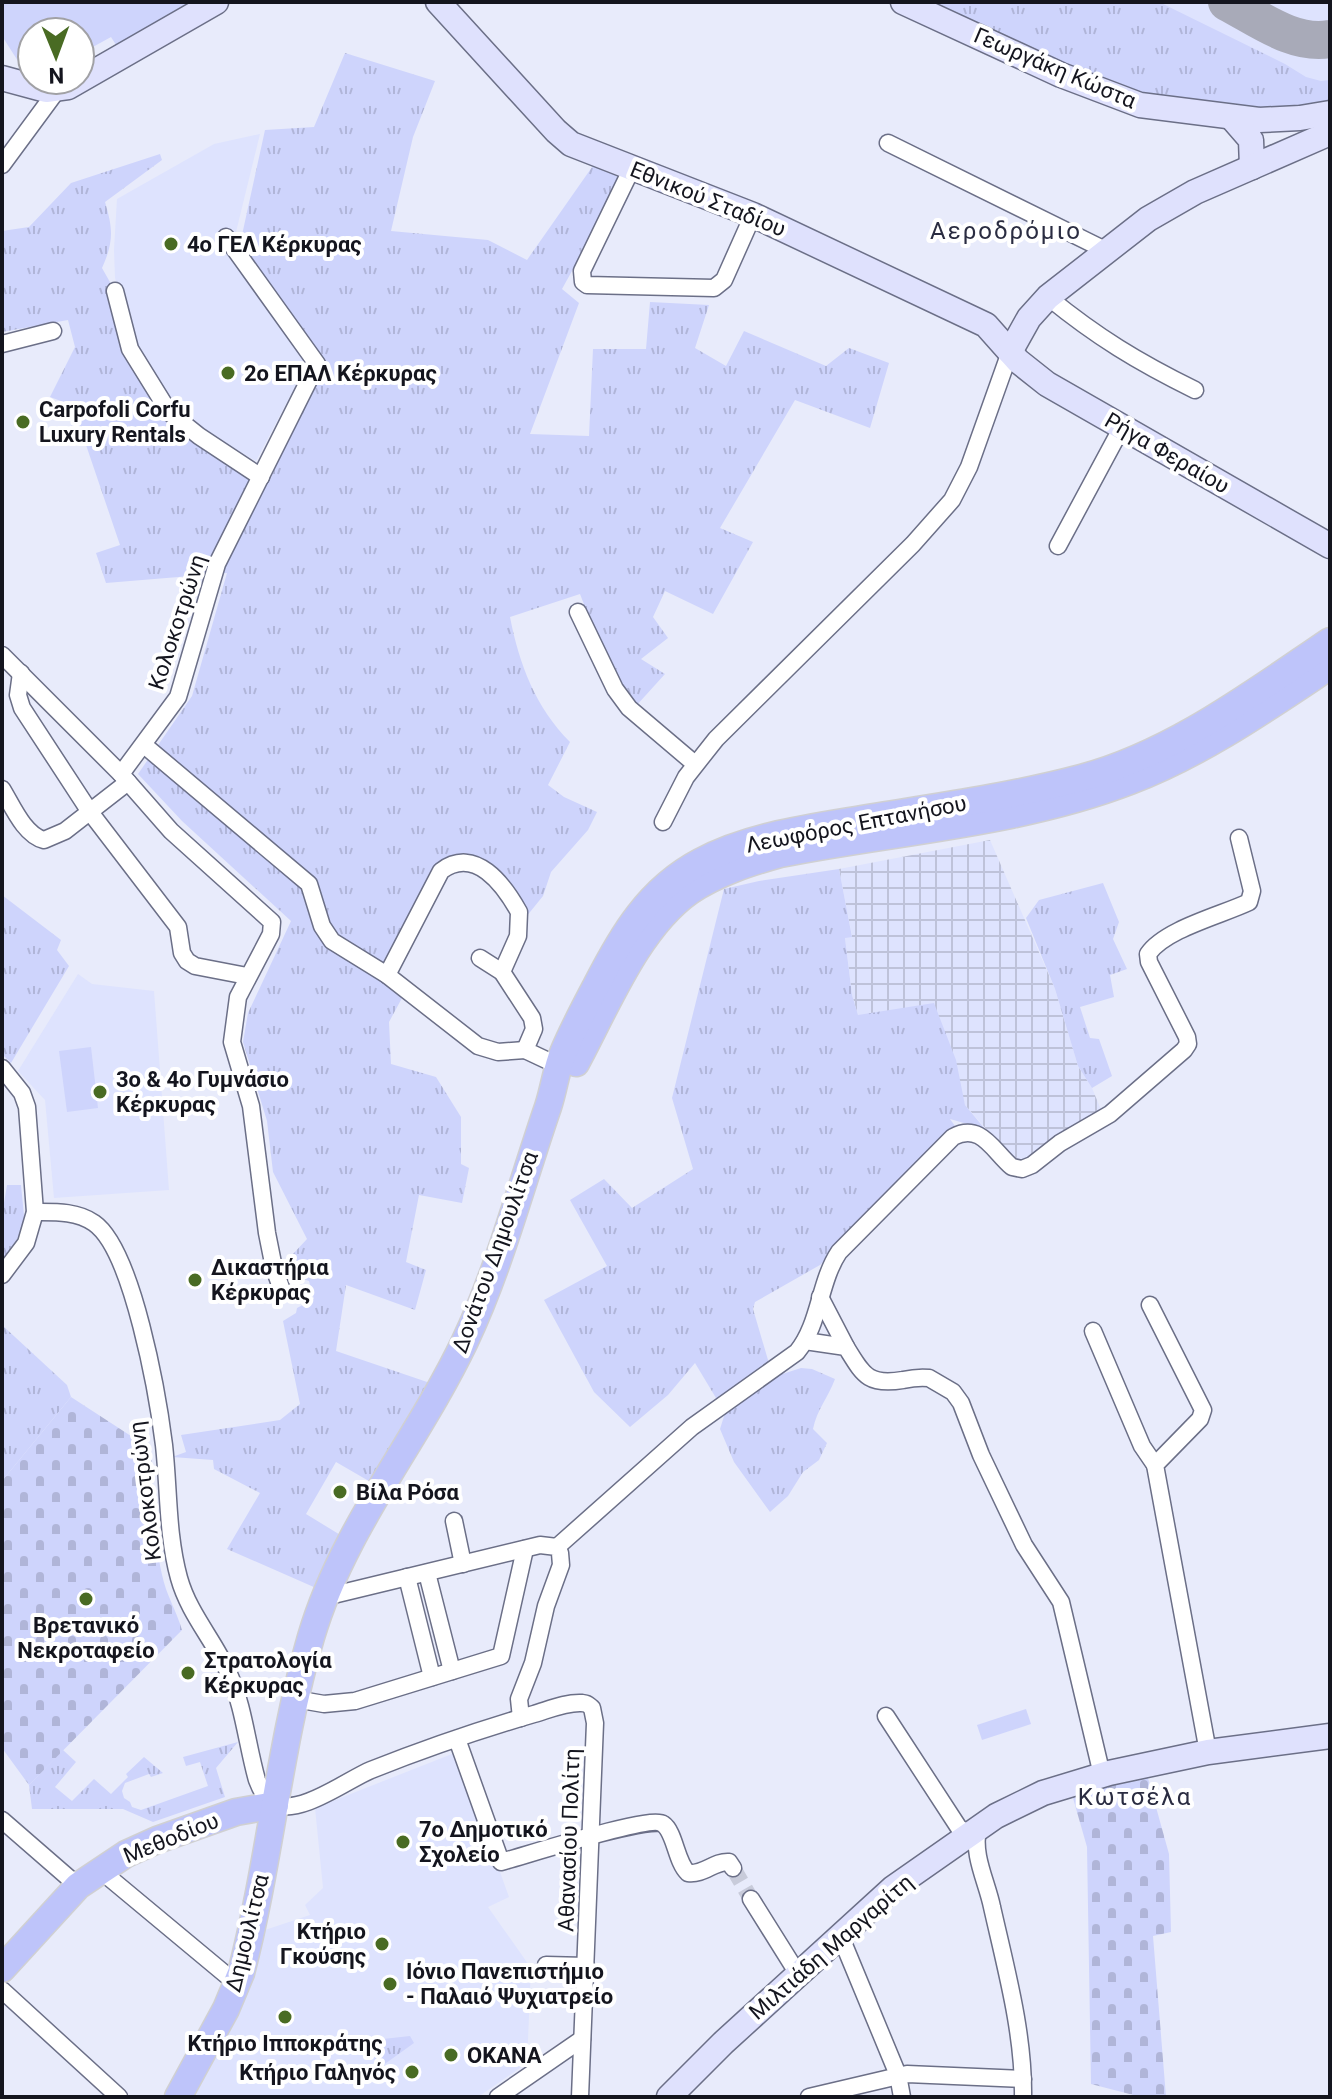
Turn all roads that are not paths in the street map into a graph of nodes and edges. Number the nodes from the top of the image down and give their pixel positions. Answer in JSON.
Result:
{"nodes":[{"id":1,"x":216,"y":2,"type":"edge"},
{"id":2,"x":438,"y":2,"type":"edge"},
{"id":3,"x":903,"y":2,"type":"edge"},
{"id":4,"x":96,"y":72,"type":"edge"},
{"id":5,"x":53,"y":96,"type":"edge"},
{"id":6,"x":1330,"y":113,"type":"edge"},
{"id":7,"x":1246,"y":118,"type":"junction"},
{"id":8,"x":1325,"y":136,"type":"edge"},
{"id":9,"x":888,"y":143,"type":"dead end"},
{"id":10,"x":1258,"y":164,"type":"junction"},
{"id":11,"x":2,"y":165,"type":"edge"},
{"id":12,"x":632,"y":168,"type":"junction"},
{"id":13,"x":753,"y":215,"type":"junction"},
{"id":14,"x":226,"y":237,"type":"dead end"},
{"id":15,"x":1107,"y":251,"type":"junction"},
{"id":16,"x":115,"y":291,"type":"dead end"},
{"id":17,"x":1048,"y":297,"type":"junction"},
{"id":18,"x":53,"y":331,"type":"dead end"},
{"id":19,"x":2,"y":344,"type":"edge"},
{"id":20,"x":1010,"y":352,"type":"junction"},
{"id":21,"x":1195,"y":390,"type":"dead end"},
{"id":22,"x":1122,"y":427,"type":"junction"},
{"id":23,"x":261,"y":477,"type":"junction"},
{"id":24,"x":1058,"y":546,"type":"dead end"},
{"id":25,"x":1330,"y":546,"type":"edge"},
{"id":26,"x":578,"y":612,"type":"dead end"},
{"id":27,"x":1330,"y":641,"type":"edge"},
{"id":28,"x":2,"y":655,"type":"edge"},
{"id":29,"x":1330,"y":666,"type":"edge"},
{"id":30,"x":21,"y":673,"type":"junction"},
{"id":31,"x":144,"y":745,"type":"junction"},
{"id":32,"x":695,"y":764,"type":"junction"},
{"id":33,"x":124,"y":778,"type":"junction"},
{"id":34,"x":2,"y":789,"type":"edge"},
{"id":35,"x":90,"y":812,"type":"junction"},
{"id":36,"x":663,"y":822,"type":"dead end"},
{"id":37,"x":1239,"y":838,"type":"dead end"},
{"id":38,"x":480,"y":958,"type":"dead end"},
{"id":39,"x":502,"y":972,"type":"junction"},
{"id":40,"x":387,"y":975,"type":"junction"},
{"id":41,"x":247,"y":976,"type":"junction"},
{"id":42,"x":525,"y":1050,"type":"junction"},
{"id":43,"x":559,"y":1066,"type":"junction"},
{"id":44,"x":2,"y":1068,"type":"edge"},
{"id":45,"x":552,"y":1095,"type":"junction"},
{"id":46,"x":35,"y":1212,"type":"junction"},
{"id":47,"x":2,"y":1275,"type":"edge"},
{"id":48,"x":283,"y":1293,"type":"dead end"},
{"id":49,"x":820,"y":1297,"type":"junction"},
{"id":50,"x":1150,"y":1305,"type":"dead end"},
{"id":51,"x":1093,"y":1331,"type":"dead end"},
{"id":52,"x":805,"y":1341,"type":"junction"},
{"id":53,"x":846,"y":1347,"type":"junction"},
{"id":54,"x":1155,"y":1465,"type":"junction"},
{"id":55,"x":454,"y":1521,"type":"dead end"},
{"id":56,"x":557,"y":1547,"type":"junction"},
{"id":57,"x":525,"y":1549,"type":"junction"},
{"id":58,"x":463,"y":1564,"type":"junction"},
{"id":59,"x":427,"y":1573,"type":"junction"},
{"id":60,"x":407,"y":1577,"type":"junction"},
{"id":61,"x":325,"y":1597,"type":"junction"},
{"id":62,"x":452,"y":1671,"type":"junction"},
{"id":63,"x":432,"y":1677,"type":"junction"},
{"id":64,"x":295,"y":1699,"type":"junction"},
{"id":65,"x":886,"y":1716,"type":"dead end"},
{"id":66,"x":521,"y":1718,"type":"junction"},
{"id":67,"x":1330,"y":1736,"type":"edge"},
{"id":68,"x":457,"y":1739,"type":"junction"},
{"id":69,"x":1208,"y":1752,"type":"junction"},
{"id":70,"x":1102,"y":1775,"type":"junction"},
{"id":71,"x":275,"y":1805,"type":"junction"},
{"id":72,"x":2,"y":1820,"type":"edge"},
{"id":73,"x":978,"y":1829,"type":"junction"},
{"id":74,"x":592,"y":1835,"type":"junction"},
{"id":75,"x":733,"y":1868,"type":"dead end"},
{"id":76,"x":100,"y":1870,"type":"junction"},
{"id":77,"x":78,"y":1886,"type":"junction"},
{"id":78,"x":751,"y":1899,"type":"tunnel mouth"},
{"id":79,"x":840,"y":1935,"type":"junction"},
{"id":80,"x":6,"y":1964,"type":"edge"},
{"id":81,"x":546,"y":1965,"type":"dead end"},
{"id":82,"x":586,"y":1966,"type":"junction"},
{"id":83,"x":798,"y":1974,"type":"junction"},
{"id":84,"x":237,"y":1984,"type":"junction"},
{"id":85,"x":2,"y":1990,"type":"edge"},
{"id":86,"x":582,"y":2039,"type":"junction"},
{"id":87,"x":898,"y":2075,"type":"junction"},
{"id":88,"x":1023,"y":2079,"type":"junction"},
{"id":89,"x":119,"y":2097,"type":"edge"},
{"id":90,"x":178,"y":2097,"type":"edge"},
{"id":91,"x":498,"y":2097,"type":"edge"},
{"id":92,"x":580,"y":2097,"type":"edge"},
{"id":93,"x":669,"y":2097,"type":"edge"},
{"id":94,"x":809,"y":2097,"type":"edge"},
{"id":95,"x":902,"y":2097,"type":"edge"},
{"id":96,"x":1023,"y":2097,"type":"edge"}],
"edges":[{"from":1,"to":4,"type":"main road"},
{"from":2,"to":12,"type":"main road","name":"Εθνικού Σταδίου"},
{"from":3,"to":7,"type":"main road","name":"Γεωργάκη Κώστα"},
{"from":5,"to":11,"type":"street"},
{"from":6,"to":7,"type":"main road","name":"Γεωργάκη Κώστα"},
{"from":7,"to":8,"type":"main road","name":"Γεωργάκη Κώστα"},
{"from":7,"to":10,"type":"main road"},
{"from":8,"to":10,"type":"main road","name":"Γεωργάκη Κώστα"},
{"from":9,"to":15,"type":"street"},
{"from":10,"to":15,"type":"main road","name":"Γεωργάκη Κώστα"},
{"from":12,"to":13,"type":"main road","name":"Εθνικού Σταδίου"},
{"from":12,"to":13,"type":"street"},
{"from":13,"to":20,"type":"main road","name":"Εθνικού Σταδίου"},
{"from":14,"to":23,"type":"street","name":"Κολοκοτρώνη"},
{"from":15,"to":17,"type":"main road","name":"Γεωργάκη Κώστα"},
{"from":16,"to":23,"type":"street"},
{"from":17,"to":20,"type":"main road","name":"Γεωργάκη Κώστα"},
{"from":17,"to":21,"type":"street"},
{"from":18,"to":19,"type":"street"},
{"from":20,"to":22,"type":"main road","name":"Ρήγα Φεραίου"},
{"from":20,"to":32,"type":"street"},
{"from":22,"to":24,"type":"street"},
{"from":22,"to":25,"type":"main road","name":"Ρήγα Φεραίου"},
{"from":23,"to":31,"type":"street","name":"Κολοκοτρώνη"},
{"from":26,"to":32,"type":"street"},
{"from":27,"to":43,"type":"main road","name":"Λεωφόρος Επτανήσου"},
{"from":28,"to":30,"type":"street"},
{"from":29,"to":45,"type":"main road","name":"Λεωφόρος Επτανήσου"},
{"from":30,"to":33,"type":"street"},
{"from":30,"to":35,"type":"street"},
{"from":31,"to":33,"type":"street","name":"Κολοκοτρώνη"},
{"from":31,"to":40,"type":"street"},
{"from":32,"to":36,"type":"street"},
{"from":33,"to":35,"type":"street","name":"Κολοκοτρώνη"},
{"from":33,"to":41,"type":"street"},
{"from":34,"to":35,"type":"street","name":"Κολοκοτρώνη"},
{"from":35,"to":41,"type":"street"},
{"from":37,"to":49,"type":"street"},
{"from":38,"to":39,"type":"street"},
{"from":39,"to":40,"type":"street"},
{"from":39,"to":42,"type":"street"},
{"from":40,"to":42,"type":"street"},
{"from":41,"to":48,"type":"street"},
{"from":42,"to":43,"type":"street"},
{"from":43,"to":45,"type":"main road","name":"Λεωφόρος Επτανήσου"},
{"from":44,"to":46,"type":"street"},
{"from":45,"to":61,"type":"main road","name":"Δονάτου Δημουλίτσα"},
{"from":46,"to":47,"type":"street"},
{"from":46,"to":71,"type":"street","name":"Κολοκοτρώνη"},
{"from":49,"to":52,"type":"street"},
{"from":49,"to":53,"type":"street"},
{"from":50,"to":54,"type":"street"},
{"from":51,"to":54,"type":"street"},
{"from":52,"to":53,"type":"street"},
{"from":52,"to":56,"type":"street"},
{"from":53,"to":70,"type":"street"},
{"from":54,"to":69,"type":"street"},
{"from":55,"to":58,"type":"street"},
{"from":56,"to":57,"type":"street"},
{"from":56,"to":66,"type":"street"},
{"from":57,"to":58,"type":"street"},
{"from":57,"to":62,"type":"street"},
{"from":58,"to":59,"type":"street"},
{"from":59,"to":60,"type":"street"},
{"from":59,"to":62,"type":"street"},
{"from":60,"to":61,"type":"street"},
{"from":60,"to":63,"type":"street"},
{"from":61,"to":64,"type":"main road","name":"Δονάτου Δημουλίτσα"},
{"from":62,"to":63,"type":"street"},
{"from":63,"to":64,"type":"street"},
{"from":64,"to":71,"type":"main road","name":"Δονάτου Δημουλίτσα"},
{"from":65,"to":73,"type":"street"},
{"from":66,"to":68,"type":"street"},
{"from":66,"to":74,"type":"street","name":"Αθανασίου Πολίτη"},
{"from":67,"to":69,"type":"main road","name":"Μιλτιάδη Μαργαρίτη"},
{"from":68,"to":71,"type":"street"},
{"from":68,"to":74,"type":"street"},
{"from":69,"to":70,"type":"main road","name":"Μιλτιάδη Μαργαρίτη"},
{"from":70,"to":73,"type":"main road","name":"Μιλτιάδη Μαργαρίτη"},
{"from":71,"to":76,"type":"main road","name":"Μεθοδίου"},
{"from":71,"to":84,"type":"main road","name":"Δημουλίτσα"},
{"from":72,"to":77,"type":"street"},
{"from":73,"to":79,"type":"main road","name":"Μιλτιάδη Μαργαρίτη"},
{"from":73,"to":88,"type":"street"},
{"from":74,"to":75,"type":"street"},
{"from":74,"to":82,"type":"street","name":"Αθανασίου Πολίτη"},
{"from":76,"to":77,"type":"main road","name":"Μεθοδίου"},
{"from":76,"to":84,"type":"street"},
{"from":77,"to":80,"type":"main road","name":"Μεθοδίου"},
{"from":78,"to":83,"type":"street"},
{"from":79,"to":83,"type":"main road","name":"Μιλτιάδη Μαργαρίτη"},
{"from":79,"to":87,"type":"street"},
{"from":81,"to":82,"type":"street"},
{"from":82,"to":86,"type":"street","name":"Αθανασίου Πολίτη"},
{"from":83,"to":93,"type":"main road","name":"Μιλτιάδη Μαργαρίτη"},
{"from":84,"to":90,"type":"main road","name":"Δημουλίτσα"},
{"from":85,"to":89,"type":"street"},
{"from":86,"to":91,"type":"street"},
{"from":86,"to":92,"type":"street","name":"Αθανασίου Πολίτη"},
{"from":87,"to":88,"type":"street"},
{"from":87,"to":94,"type":"street"},
{"from":87,"to":95,"type":"street"},
{"from":88,"to":96,"type":"street"}]}
